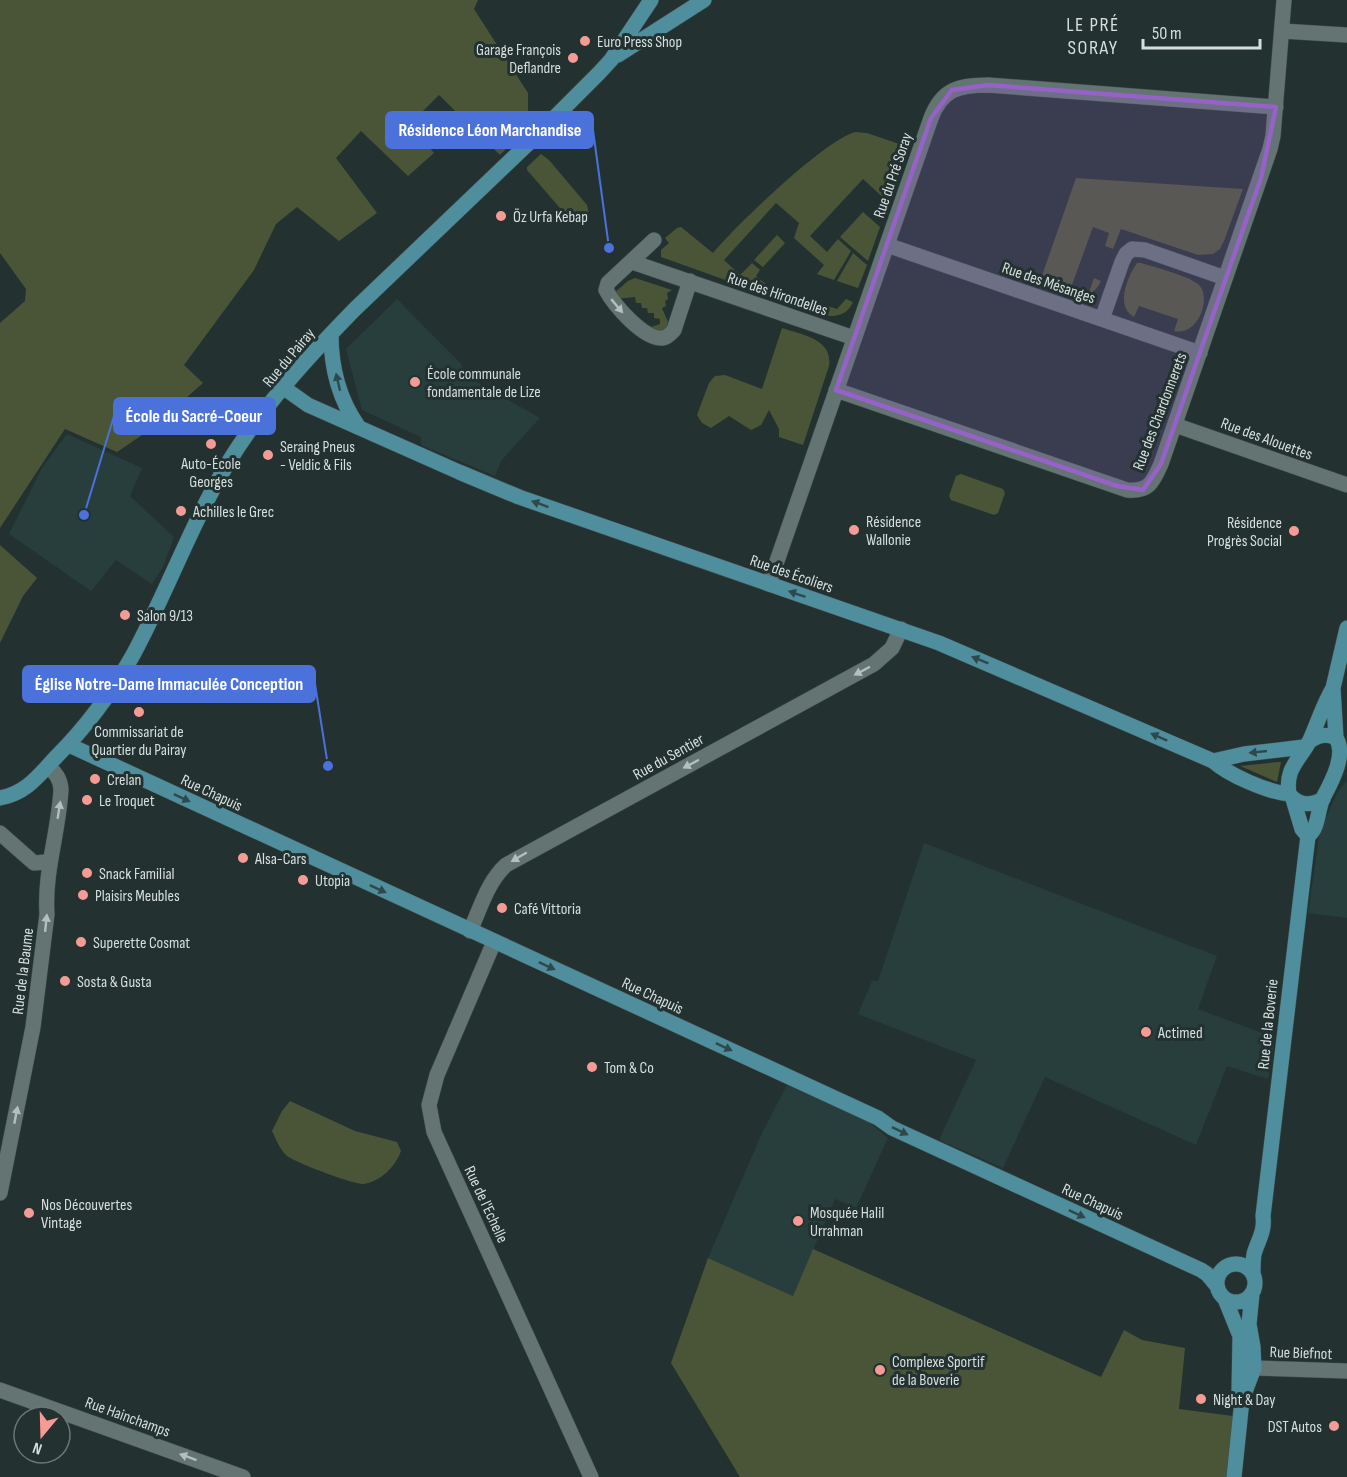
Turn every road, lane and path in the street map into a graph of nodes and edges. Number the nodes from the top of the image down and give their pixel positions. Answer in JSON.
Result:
{"nodes":[{"id":1,"x":651,"y":0,"type":"edge"},
{"id":2,"x":704,"y":0,"type":"edge"},
{"id":3,"x":1284,"y":0,"type":"edge"},
{"id":4,"x":636,"y":23,"type":"junction"},
{"id":5,"x":661,"y":28,"type":"junction"},
{"id":6,"x":1282,"y":31,"type":"junction"},
{"id":7,"x":1347,"y":35,"type":"edge"},
{"id":8,"x":611,"y":60,"type":"junction"},
{"id":9,"x":1276,"y":107,"type":"junction"},
{"id":10,"x":654,"y":240,"type":"dead end"},
{"id":11,"x":887,"y":245,"type":"junction"},
{"id":12,"x":632,"y":262,"type":"junction"},
{"id":13,"x":1225,"y":278,"type":"junction"},
{"id":14,"x":690,"y":282,"type":"junction"},
{"id":15,"x":1102,"y":319,"type":"junction"},
{"id":16,"x":332,"y":334,"type":"junction"},
{"id":17,"x":854,"y":338,"type":"junction"},
{"id":18,"x":1200,"y":353,"type":"junction"},
{"id":19,"x":284,"y":388,"type":"junction"},
{"id":20,"x":836,"y":390,"type":"junction"},
{"id":21,"x":1175,"y":424,"type":"junction"},
{"id":22,"x":358,"y":426,"type":"junction"},
{"id":23,"x":1347,"y":485,"type":"edge"},
{"id":24,"x":769,"y":584,"type":"junction"},
{"id":25,"x":1347,"y":628,"type":"edge"},
{"id":26,"x":901,"y":629,"type":"junction"},
{"id":27,"x":1333,"y":688,"type":"junction"},
{"id":28,"x":1340,"y":740,"type":"edge"},
{"id":29,"x":1307,"y":744,"type":"junction"},
{"id":30,"x":69,"y":745,"type":"junction"},
{"id":31,"x":1213,"y":761,"type":"junction"},
{"id":32,"x":48,"y":766,"type":"junction"},
{"id":33,"x":1342,"y":775,"type":"edge"},
{"id":34,"x":1291,"y":797,"type":"junction"},
{"id":35,"x":0,"y":798,"type":"edge"},
{"id":36,"x":1323,"y":799,"type":"junction"},
{"id":37,"x":0,"y":832,"type":"edge"},
{"id":38,"x":1308,"y":837,"type":"junction"},
{"id":39,"x":51,"y":859,"type":"junction"},
{"id":40,"x":470,"y":931,"type":"junction"},
{"id":41,"x":494,"y":942,"type":"junction"},
{"id":42,"x":0,"y":1193,"type":"edge"},
{"id":43,"x":1263,"y":1216,"type":"junction"},
{"id":44,"x":1227,"y":1265,"type":"junction"},
{"id":45,"x":1253,"y":1274,"type":"junction"},
{"id":46,"x":1216,"y":1286,"type":"junction"},
{"id":47,"x":1252,"y":1294,"type":"junction"},
{"id":48,"x":1225,"y":1299,"type":"junction"},
{"id":49,"x":1240,"y":1336,"type":"junction"},
{"id":50,"x":1254,"y":1368,"type":"junction"},
{"id":51,"x":1347,"y":1371,"type":"edge"},
{"id":52,"x":0,"y":1390,"type":"edge"},
{"id":53,"x":1242,"y":1400,"type":"junction"},
{"id":54,"x":243,"y":1477,"type":"edge"},
{"id":55,"x":591,"y":1477,"type":"edge"},
{"id":56,"x":1234,"y":1477,"type":"edge"}],
"edges":[{"from":1,"to":4,"type":"street"},
{"from":2,"to":5,"type":"street"},
{"from":3,"to":6,"type":"street","name":"Rue des Chardonnerets"},
{"from":4,"to":5,"type":"street"},
{"from":4,"to":8,"type":"street"},
{"from":5,"to":8,"type":"street"},
{"from":6,"to":7,"type":"street"},
{"from":6,"to":9,"type":"street","name":"Rue des Chardonnerets"},
{"from":8,"to":16,"type":"street","name":"Rue du Pairay"},
{"from":9,"to":11,"type":"street","name":"Rue du Pré Soray"},
{"from":9,"to":13,"type":"street","name":"Rue des Chardonnerets"},
{"from":10,"to":12,"type":"street"},
{"from":11,"to":15,"type":"street","name":"Rue des Mésanges"},
{"from":11,"to":17,"type":"street","name":"Rue du Pré Soray"},
{"from":12,"to":14,"type":"street","name":"Rue des Hirondelles"},
{"from":12,"to":14,"type":"street","one_way":true},
{"from":13,"to":15,"type":"street"},
{"from":13,"to":18,"type":"street","name":"Rue des Chardonnerets"},
{"from":14,"to":17,"type":"street","name":"Rue des Hirondelles"},
{"from":15,"to":18,"type":"street","name":"Rue des Mésanges"},
{"from":16,"to":19,"type":"street","name":"Rue du Pairay"},
{"from":22,"to":16,"type":"street","one_way":true},
{"from":17,"to":20,"type":"street","name":"Rue du Pré Soray"},
{"from":18,"to":21,"type":"street","name":"Rue des Chardonnerets"},
{"from":19,"to":22,"type":"street","name":"Rue des Écoliers"},
{"from":19,"to":30,"type":"street","name":"Rue du Pairay"},
{"from":20,"to":21,"type":"street","name":"Rue des Chardonnerets"},
{"from":20,"to":24,"type":"street","name":"Rue du Pré Soray"},
{"from":21,"to":23,"type":"street","name":"Rue des Alouettes"},
{"from":24,"to":22,"type":"street","name":"Rue des Écoliers","one_way":true},
{"from":26,"to":24,"type":"street","name":"Rue des Écoliers","one_way":true},
{"from":25,"to":27,"type":"street","name":"Rue de la Boverie"},
{"from":31,"to":26,"type":"street","name":"Rue des Écoliers","one_way":true},
{"from":26,"to":40,"type":"street","name":"Rue du Sentier","one_way":true},
{"from":27,"to":28,"type":"street","name":"Rue de la Boverie"},
{"from":27,"to":29,"type":"street","name":"Rue de la Boverie"},
{"from":28,"to":29,"type":"street"},
{"from":28,"to":33,"type":"street","name":"Rue de la Boverie"},
{"from":29,"to":31,"type":"street","one_way":true},
{"from":29,"to":34,"type":"street","name":"Rue de la Boverie"},
{"from":30,"to":32,"type":"street","name":"Rue du Pairay"},
{"from":30,"to":40,"type":"street","name":"Rue Chapuis","one_way":true},
{"from":31,"to":34,"type":"street","name":"Rue des Écoliers"},
{"from":32,"to":35,"type":"street","name":"Rue du Pairay"},
{"from":39,"to":32,"type":"street","name":"Rue de la Baume","one_way":true},
{"from":33,"to":36,"type":"street","name":"Rue de la Boverie"},
{"from":34,"to":36,"type":"street"},
{"from":34,"to":38,"type":"street","name":"Rue de la Boverie"},
{"from":36,"to":38,"type":"street","name":"Rue de la Boverie"},
{"from":37,"to":39,"type":"street"},
{"from":38,"to":43,"type":"street","name":"Rue de la Boverie"},
{"from":42,"to":39,"type":"street","name":"Rue de la Baume","one_way":true},
{"from":40,"to":41,"type":"street","name":"Rue Chapuis"},
{"from":41,"to":46,"type":"street","name":"Rue Chapuis","one_way":true},
{"from":41,"to":55,"type":"street","name":"Rue de l'Echelle"},
{"from":43,"to":44,"type":"street","name":"Rue de la Boverie"},
{"from":43,"to":45,"type":"street","name":"Rue de la Boverie"},
{"from":44,"to":45,"type":"street"},
{"from":44,"to":46,"type":"street"},
{"from":45,"to":47,"type":"street"},
{"from":46,"to":48,"type":"street"},
{"from":47,"to":48,"type":"street"},
{"from":47,"to":50,"type":"street"},
{"from":48,"to":49,"type":"street"},
{"from":49,"to":50,"type":"street"},
{"from":49,"to":53,"type":"street"},
{"from":50,"to":51,"type":"street","name":"Rue Biefnot"},
{"from":50,"to":53,"type":"street"},
{"from":54,"to":52,"type":"street","name":"Rue Hainchamps","one_way":true},
{"from":53,"to":56,"type":"street"}]}
